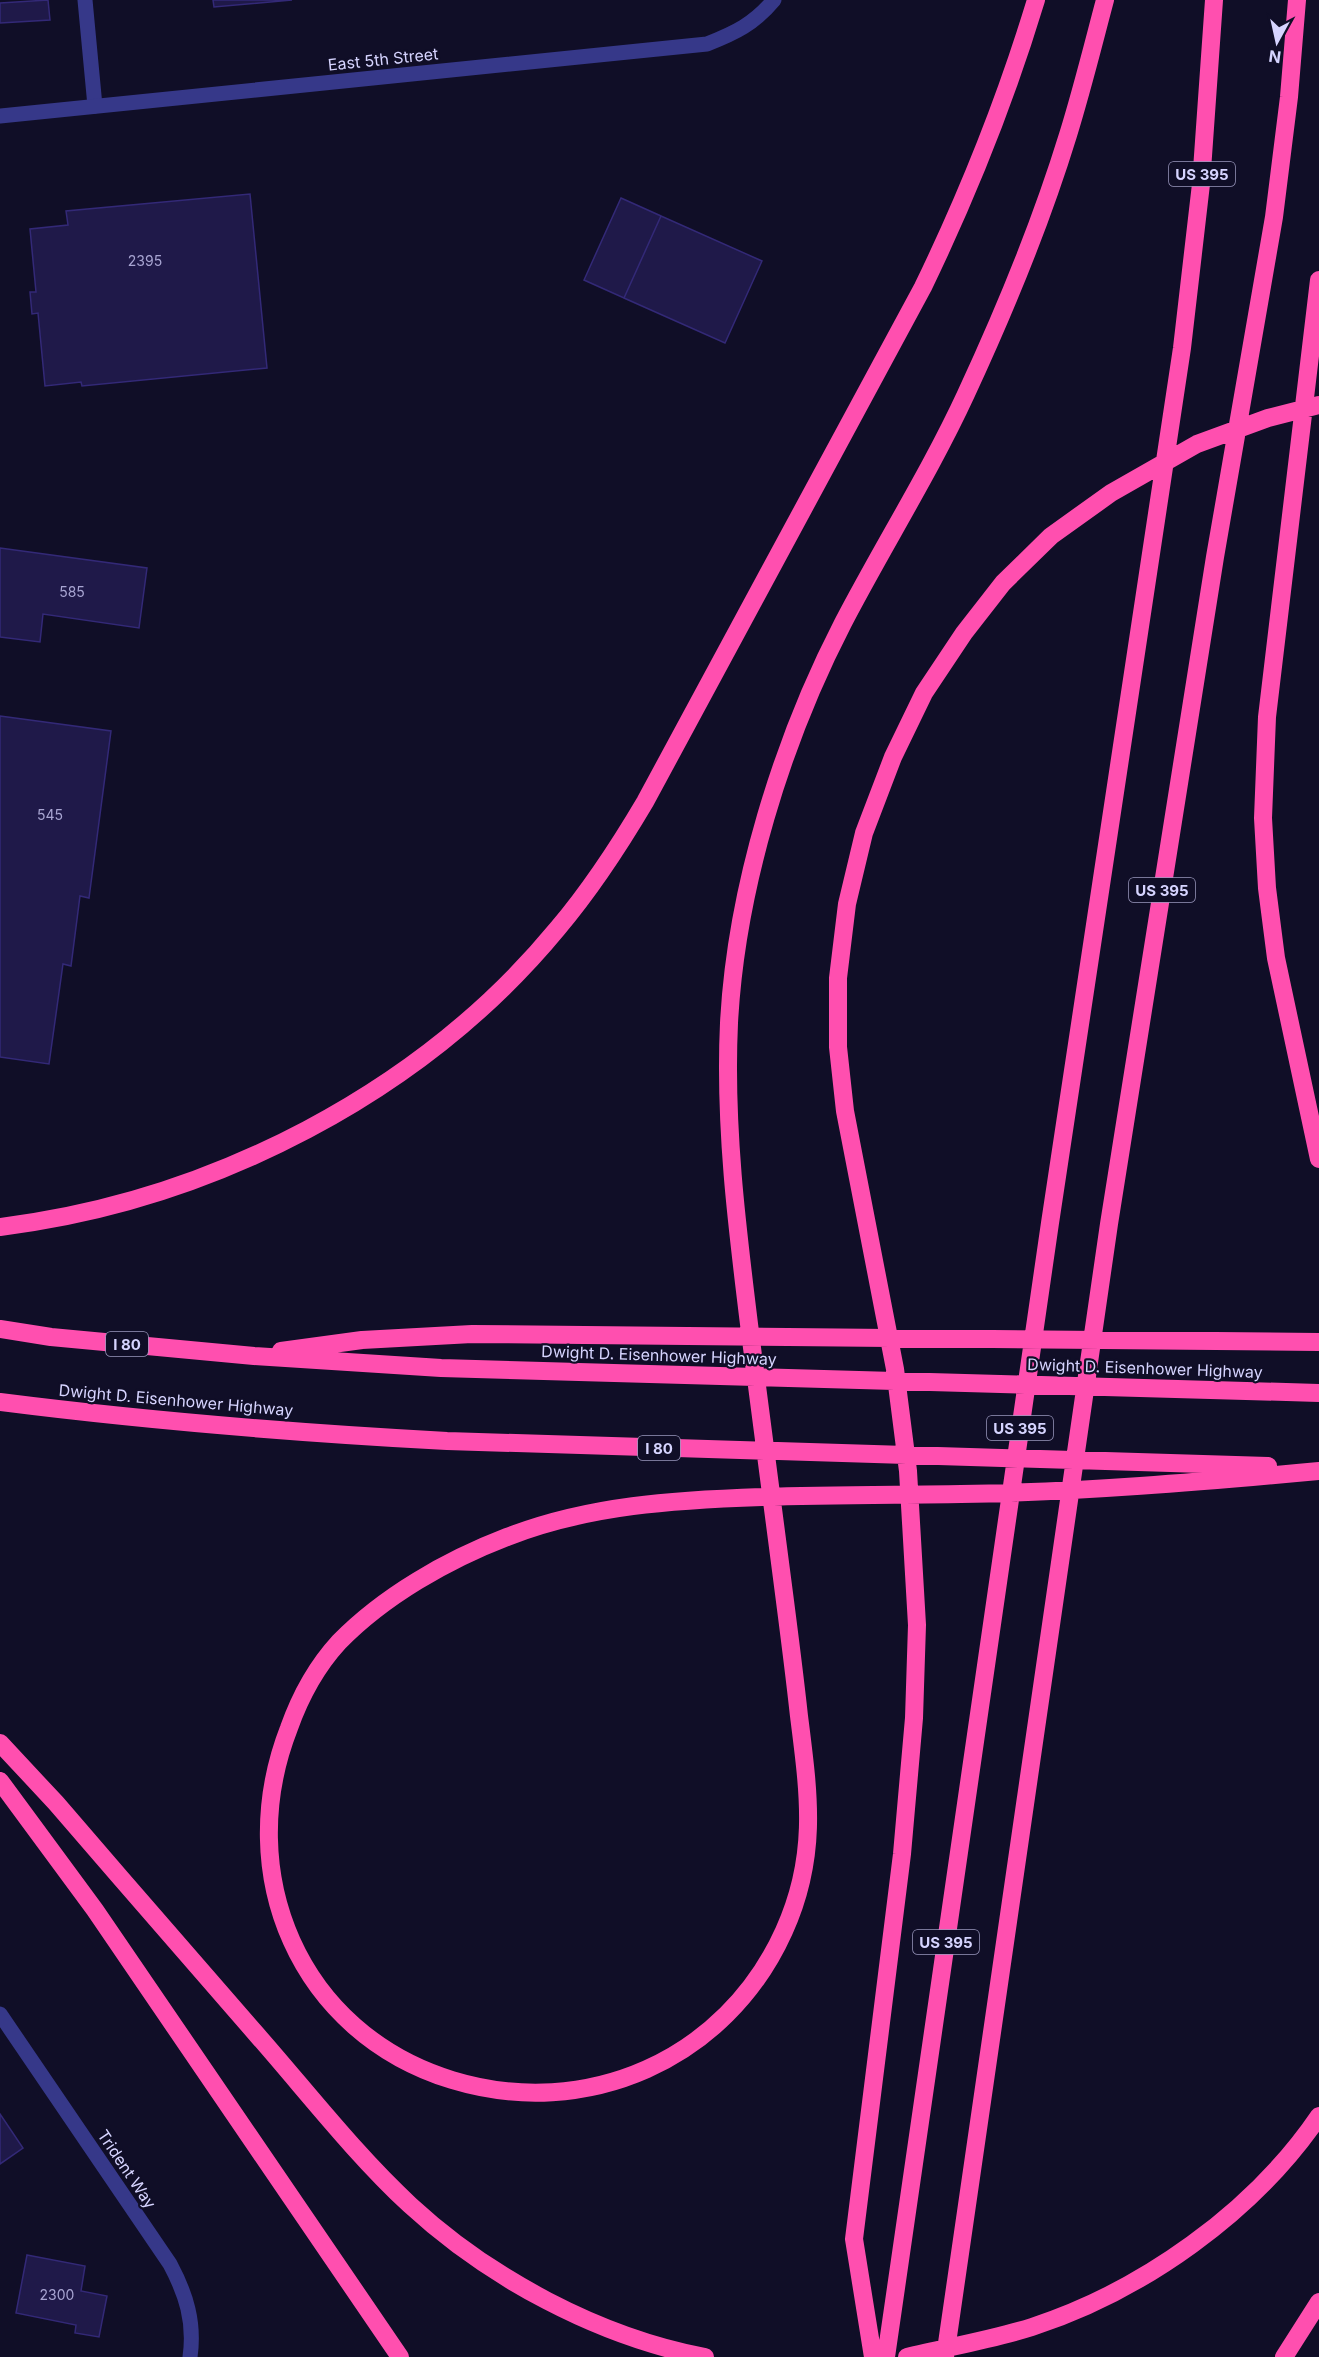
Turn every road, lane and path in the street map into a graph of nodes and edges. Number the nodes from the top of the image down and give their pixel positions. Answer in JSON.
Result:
{"nodes":[{"id":1,"x":85,"y":0,"type":"edge"},
{"id":2,"x":774,"y":0,"type":"edge"},
{"id":3,"x":1036,"y":0,"type":"edge"},
{"id":4,"x":1105,"y":0,"type":"edge"},
{"id":5,"x":1214,"y":0,"type":"edge"},
{"id":6,"x":1297,"y":0,"type":"edge"},
{"id":7,"x":95,"y":106,"type":"junction"},
{"id":8,"x":0,"y":116,"type":"edge"},
{"id":9,"x":1318,"y":286,"type":"edge"},
{"id":10,"x":1319,"y":405,"type":"edge"},
{"id":11,"x":1319,"y":1159,"type":"edge"},
{"id":12,"x":0,"y":1227,"type":"edge"},
{"id":13,"x":0,"y":1329,"type":"edge"},
{"id":14,"x":1319,"y":1342,"type":"edge"},
{"id":15,"x":254,"y":1356,"type":"junction"},
{"id":16,"x":1319,"y":1393,"type":"edge"},
{"id":17,"x":0,"y":1402,"type":"edge"},
{"id":18,"x":1319,"y":1469,"type":"edge"},
{"id":19,"x":0,"y":1743,"type":"edge"},
{"id":20,"x":0,"y":1781,"type":"edge"},
{"id":21,"x":0,"y":2014,"type":"edge"},
{"id":22,"x":1319,"y":2116,"type":"edge"},
{"id":23,"x":1319,"y":2302,"type":"edge"},
{"id":24,"x":1287,"y":2352,"type":"edge"},
{"id":25,"x":190,"y":2357,"type":"edge"},
{"id":26,"x":400,"y":2357,"type":"edge"},
{"id":27,"x":705,"y":2357,"type":"edge"},
{"id":28,"x":873,"y":2357,"type":"edge"},
{"id":29,"x":886,"y":2357,"type":"edge"},
{"id":30,"x":907,"y":2357,"type":"edge"},
{"id":31,"x":945,"y":2357,"type":"edge"}],
"edges":[{"from":1,"to":7,"type":"street"},
{"from":2,"to":7,"type":"street","name":"East 5th Street"},
{"from":3,"to":12,"type":"highway"},
{"from":4,"to":18,"type":"highway"},
{"from":5,"to":29,"type":"highway","number":"US 395"},
{"from":6,"to":31,"type":"highway","number":"US 395"},
{"from":7,"to":8,"type":"street","name":"East 5th Street"},
{"from":9,"to":11,"type":"highway"},
{"from":10,"to":28,"type":"highway"},
{"from":13,"to":15,"type":"highway","name":"Dwight D. Eisenhower Highway","number":"I 80"},
{"from":14,"to":15,"type":"highway"},
{"from":15,"to":16,"type":"highway","name":"Dwight D. Eisenhower Highway","number":"I 80"},
{"from":17,"to":18,"type":"highway","name":"Dwight D. Eisenhower Highway","number":"I 80"},
{"from":19,"to":27,"type":"highway"},
{"from":20,"to":26,"type":"highway"},
{"from":21,"to":25,"type":"street","name":"Trident Way"},
{"from":22,"to":30,"type":"highway"},
{"from":23,"to":24,"type":"highway"}]}
